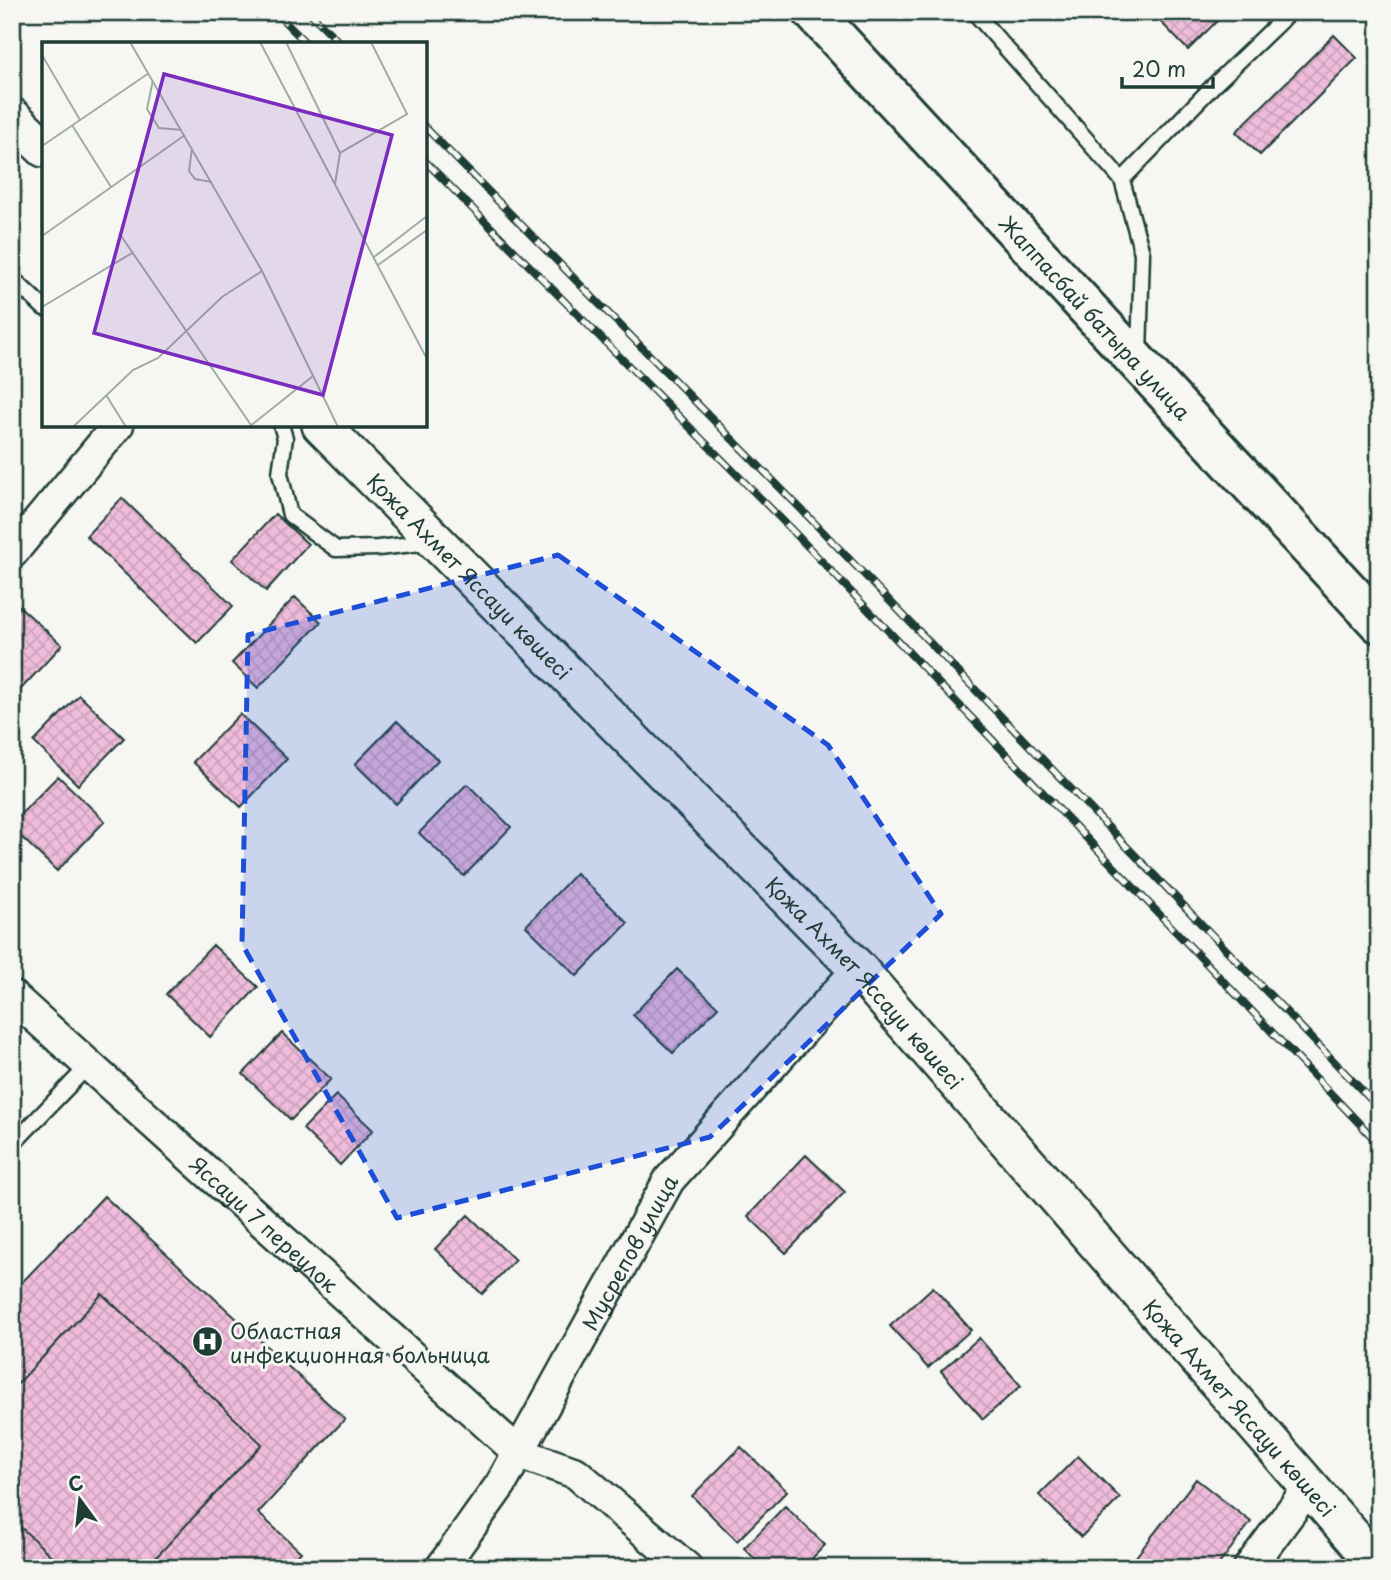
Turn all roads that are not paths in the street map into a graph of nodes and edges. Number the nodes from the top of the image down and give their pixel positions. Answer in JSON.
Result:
{"nodes":[{"id":1,"x":813,"y":12,"type":"edge"},
{"id":2,"x":974,"y":12,"type":"edge"},
{"id":3,"x":1290,"y":12,"type":"edge"},
{"id":4,"x":12,"y":117,"type":"edge"},
{"id":5,"x":42,"y":146,"type":"edge"},
{"id":6,"x":1122,"y":180,"type":"junction"},
{"id":7,"x":12,"y":278,"type":"edge"},
{"id":8,"x":42,"y":306,"type":"edge"},
{"id":9,"x":1138,"y":363,"type":"junction"},
{"id":10,"x":116,"y":427,"type":"edge"},
{"id":11,"x":282,"y":427,"type":"edge"},
{"id":12,"x":323,"y":427,"type":"edge"},
{"id":13,"x":436,"y":541,"type":"junction"},
{"id":14,"x":12,"y":553,"type":"edge"},
{"id":15,"x":1379,"y":623,"type":"edge"},
{"id":16,"x":858,"y":969,"type":"junction"},
{"id":17,"x":12,"y":996,"type":"edge"},
{"id":18,"x":89,"y":1065,"type":"junction"},
{"id":19,"x":12,"y":1145,"type":"edge"},
{"id":20,"x":519,"y":1453,"type":"junction"},
{"id":21,"x":1309,"y":1487,"type":"junction"},
{"id":22,"x":1379,"y":1567,"type":"edge"},
{"id":23,"x":441,"y":1568,"type":"edge"},
{"id":24,"x":687,"y":1568,"type":"edge"},
{"id":25,"x":1248,"y":1568,"type":"edge"}],
"edges":[{"from":1,"to":9,"type":"main road","name":"Жаппасбай батыра улица"},
{"from":2,"to":6,"type":"lane"},
{"from":3,"to":6,"type":"lane"},
{"from":4,"to":5,"type":"street"},
{"from":6,"to":9,"type":"lane"},
{"from":7,"to":8,"type":"lane"},
{"from":9,"to":15,"type":"main road","name":"Жаппасбай батыра улица"},
{"from":10,"to":14,"type":"street"},
{"from":11,"to":13,"type":"lane"},
{"from":12,"to":13,"type":"street","name":"Қожа Ахмет Яссауи көшесі"},
{"from":13,"to":16,"type":"street","name":"Қожа Ахмет Яссауи көшесі"},
{"from":16,"to":20,"type":"street","name":"Мусрепов улица"},
{"from":16,"to":21,"type":"street","name":"Қожа Ахмет Яссауи көшесі"},
{"from":17,"to":18,"type":"street","name":"Яссауи 7 переулок"},
{"from":18,"to":19,"type":"lane"},
{"from":18,"to":20,"type":"street","name":"Яссауи 7 переулок"},
{"from":20,"to":23,"type":"street","name":"Мусрепов улица"},
{"from":20,"to":24,"type":"street","name":"Яссауи 7 переулок"},
{"from":21,"to":22,"type":"street","name":"Қожа Ахмет Яссауи көшесі"},
{"from":21,"to":25,"type":"street"}]}
